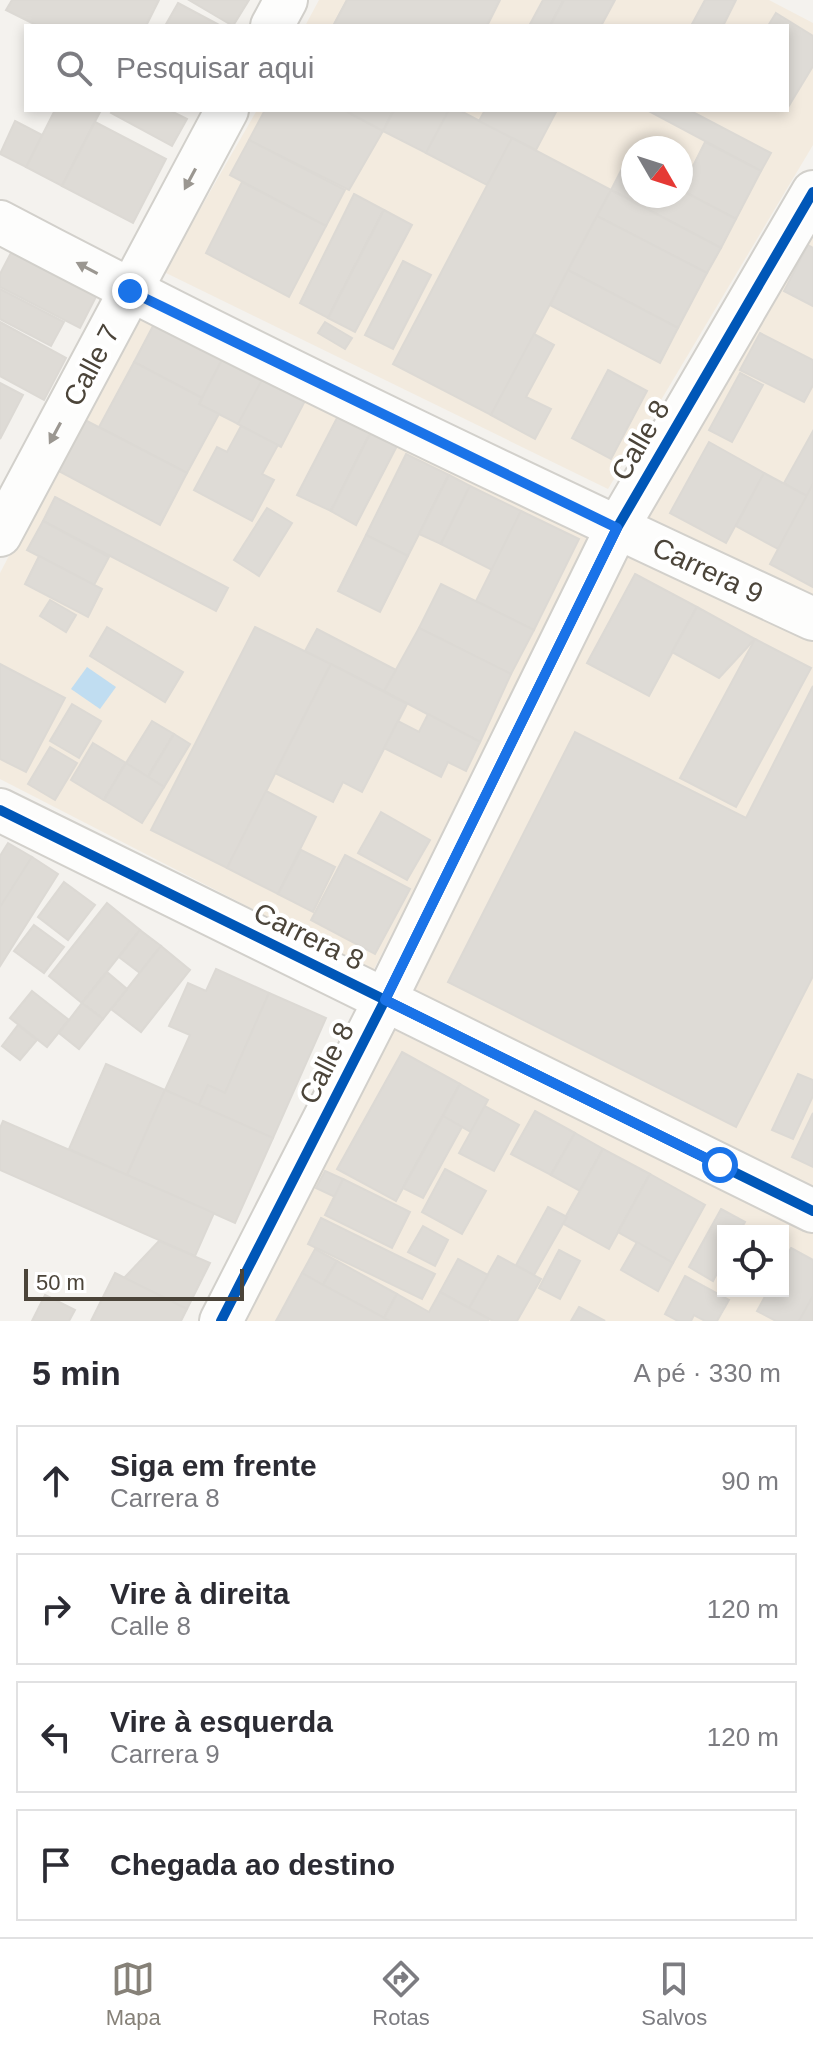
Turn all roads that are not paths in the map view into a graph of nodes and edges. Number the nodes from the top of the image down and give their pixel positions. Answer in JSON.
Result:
{"nodes":[{"id":1,"x":286,"y":0,"type":"edge"},
{"id":2,"x":273,"y":24,"type":"edge"},
{"id":3,"x":226,"y":112,"type":"edge"},
{"id":4,"x":813,"y":174,"type":"edge"},
{"id":5,"x":813,"y":192,"type":"edge"},
{"id":6,"x":0,"y":222,"type":"edge"},
{"id":7,"x":130,"y":291,"type":"junction"},
{"id":8,"x":613,"y":526,"type":"junction"},
{"id":9,"x":0,"y":535,"type":"edge"},
{"id":10,"x":813,"y":619,"type":"edge"},
{"id":11,"x":0,"y":810,"type":"edge"},
{"id":12,"x":385,"y":1000,"type":"junction"},
{"id":13,"x":813,"y":1211,"type":"edge"},
{"id":14,"x":221,"y":1321,"type":"edge"}],
"edges":[{"from":1,"to":2,"type":"street"},
{"from":3,"to":7,"type":"street","name":"Calle 7","one_way":true},
{"from":4,"to":8,"type":"street"},
{"from":5,"to":8,"type":"street","name":"Calle 8"},
{"from":7,"to":6,"type":"street","name":"Carrera 9","one_way":true},
{"from":7,"to":8,"type":"street","name":"Carrera 9"},
{"from":7,"to":9,"type":"street","name":"Calle 7","one_way":true},
{"from":8,"to":10,"type":"street","name":"Carrera 9"},
{"from":8,"to":12,"type":"street","name":"Calle 8"},
{"from":11,"to":12,"type":"street","name":"Carrera 8"},
{"from":12,"to":13,"type":"street","name":"Carrera 8"},
{"from":12,"to":14,"type":"street","name":"Calle 8"}]}
